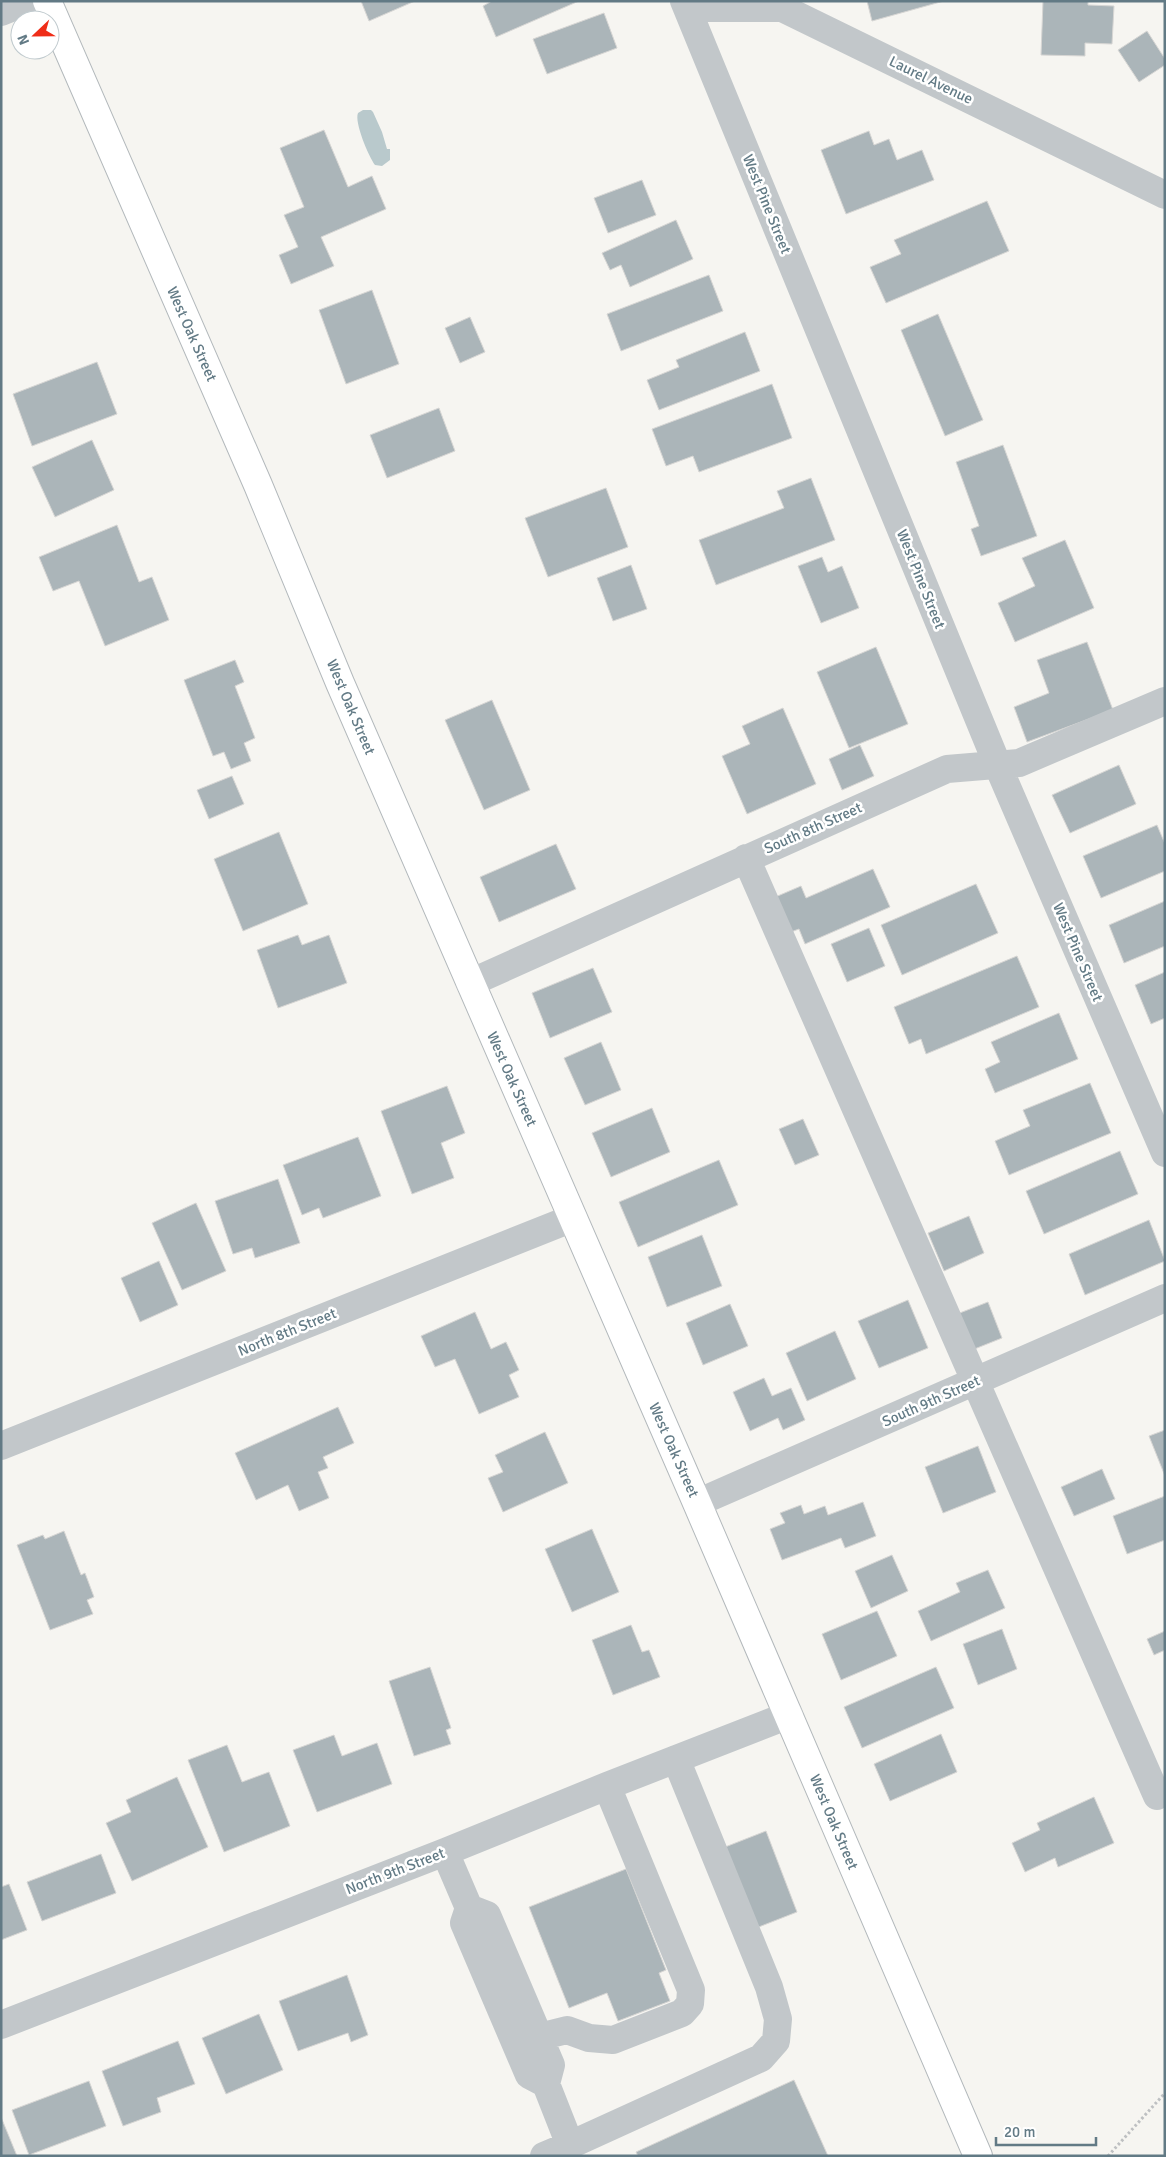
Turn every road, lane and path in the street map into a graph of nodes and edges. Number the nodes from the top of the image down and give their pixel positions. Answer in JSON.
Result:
{"nodes":[{"id":1,"x":28,"y":1,"type":"edge"},
{"id":2,"x":46,"y":1,"type":"edge"},
{"id":3,"x":685,"y":5,"type":"edge"},
{"id":4,"x":1,"y":12,"type":"edge"},
{"id":5,"x":1165,"y":195,"type":"edge"},
{"id":6,"x":1165,"y":702,"type":"edge"},
{"id":7,"x":998,"y":766,"type":"junction"},
{"id":8,"x":746,"y":858,"type":"junction"},
{"id":9,"x":470,"y":983,"type":"junction"},
{"id":10,"x":1165,"y":1154,"type":"edge"},
{"id":11,"x":573,"y":1218,"type":"junction"},
{"id":12,"x":1165,"y":1298,"type":"edge"},
{"id":13,"x":974,"y":1383,"type":"junction"},
{"id":14,"x":1,"y":1446,"type":"edge"},
{"id":15,"x":697,"y":1503,"type":"junction"},
{"id":16,"x":788,"y":1715,"type":"junction"},
{"id":17,"x":676,"y":1759,"type":"junction"},
{"id":18,"x":607,"y":1786,"type":"junction"},
{"id":19,"x":1157,"y":1796,"type":"dead end"},
{"id":20,"x":445,"y":1852,"type":"junction"},
{"id":21,"x":469,"y":1908,"type":"junction"},
{"id":22,"x":1,"y":2025,"type":"edge"},
{"id":23,"x":539,"y":2037,"type":"junction"},
{"id":24,"x":546,"y":2084,"type":"junction"},
{"id":25,"x":1165,"y":2093,"type":"edge"},
{"id":26,"x":570,"y":2145,"type":"junction"},
{"id":27,"x":544,"y":2156,"type":"edge"},
{"id":28,"x":978,"y":2156,"type":"edge"},
{"id":29,"x":1108,"y":2156,"type":"edge"}],
"edges":[{"from":1,"to":4,"type":"street"},
{"from":2,"to":9,"type":"main road","name":"West Oak Street"},
{"from":3,"to":5,"type":"street","name":"Laurel Avenue"},
{"from":3,"to":7,"type":"street","name":"West Pine Street"},
{"from":6,"to":7,"type":"street","name":"South 8th Street"},
{"from":7,"to":8,"type":"street","name":"South 8th Street"},
{"from":7,"to":10,"type":"street","name":"West Pine Street"},
{"from":8,"to":9,"type":"street","name":"South 8th Street"},
{"from":8,"to":13,"type":"street"},
{"from":9,"to":11,"type":"main road","name":"West Oak Street"},
{"from":11,"to":14,"type":"street","name":"North 8th Street"},
{"from":11,"to":15,"type":"main road","name":"West Oak Street"},
{"from":12,"to":13,"type":"street","name":"South 9th Street"},
{"from":13,"to":15,"type":"street","name":"South 9th Street"},
{"from":13,"to":19,"type":"street"},
{"from":15,"to":16,"type":"main road","name":"West Oak Street"},
{"from":16,"to":17,"type":"street","name":"North 9th Street"},
{"from":16,"to":28,"type":"main road","name":"West Oak Street"},
{"from":17,"to":18,"type":"street","name":"North 9th Street"},
{"from":17,"to":26,"type":"street"},
{"from":18,"to":20,"type":"street","name":"North 9th Street"},
{"from":18,"to":23,"type":"street"},
{"from":20,"to":21,"type":"street"},
{"from":20,"to":22,"type":"street","name":"North 9th Street"},
{"from":21,"to":23,"type":"street"},
{"from":21,"to":24,"type":"street"},
{"from":23,"to":24,"type":"street"},
{"from":24,"to":26,"type":"street"},
{"from":25,"to":29,"type":"path"},
{"from":26,"to":27,"type":"street"}]}
